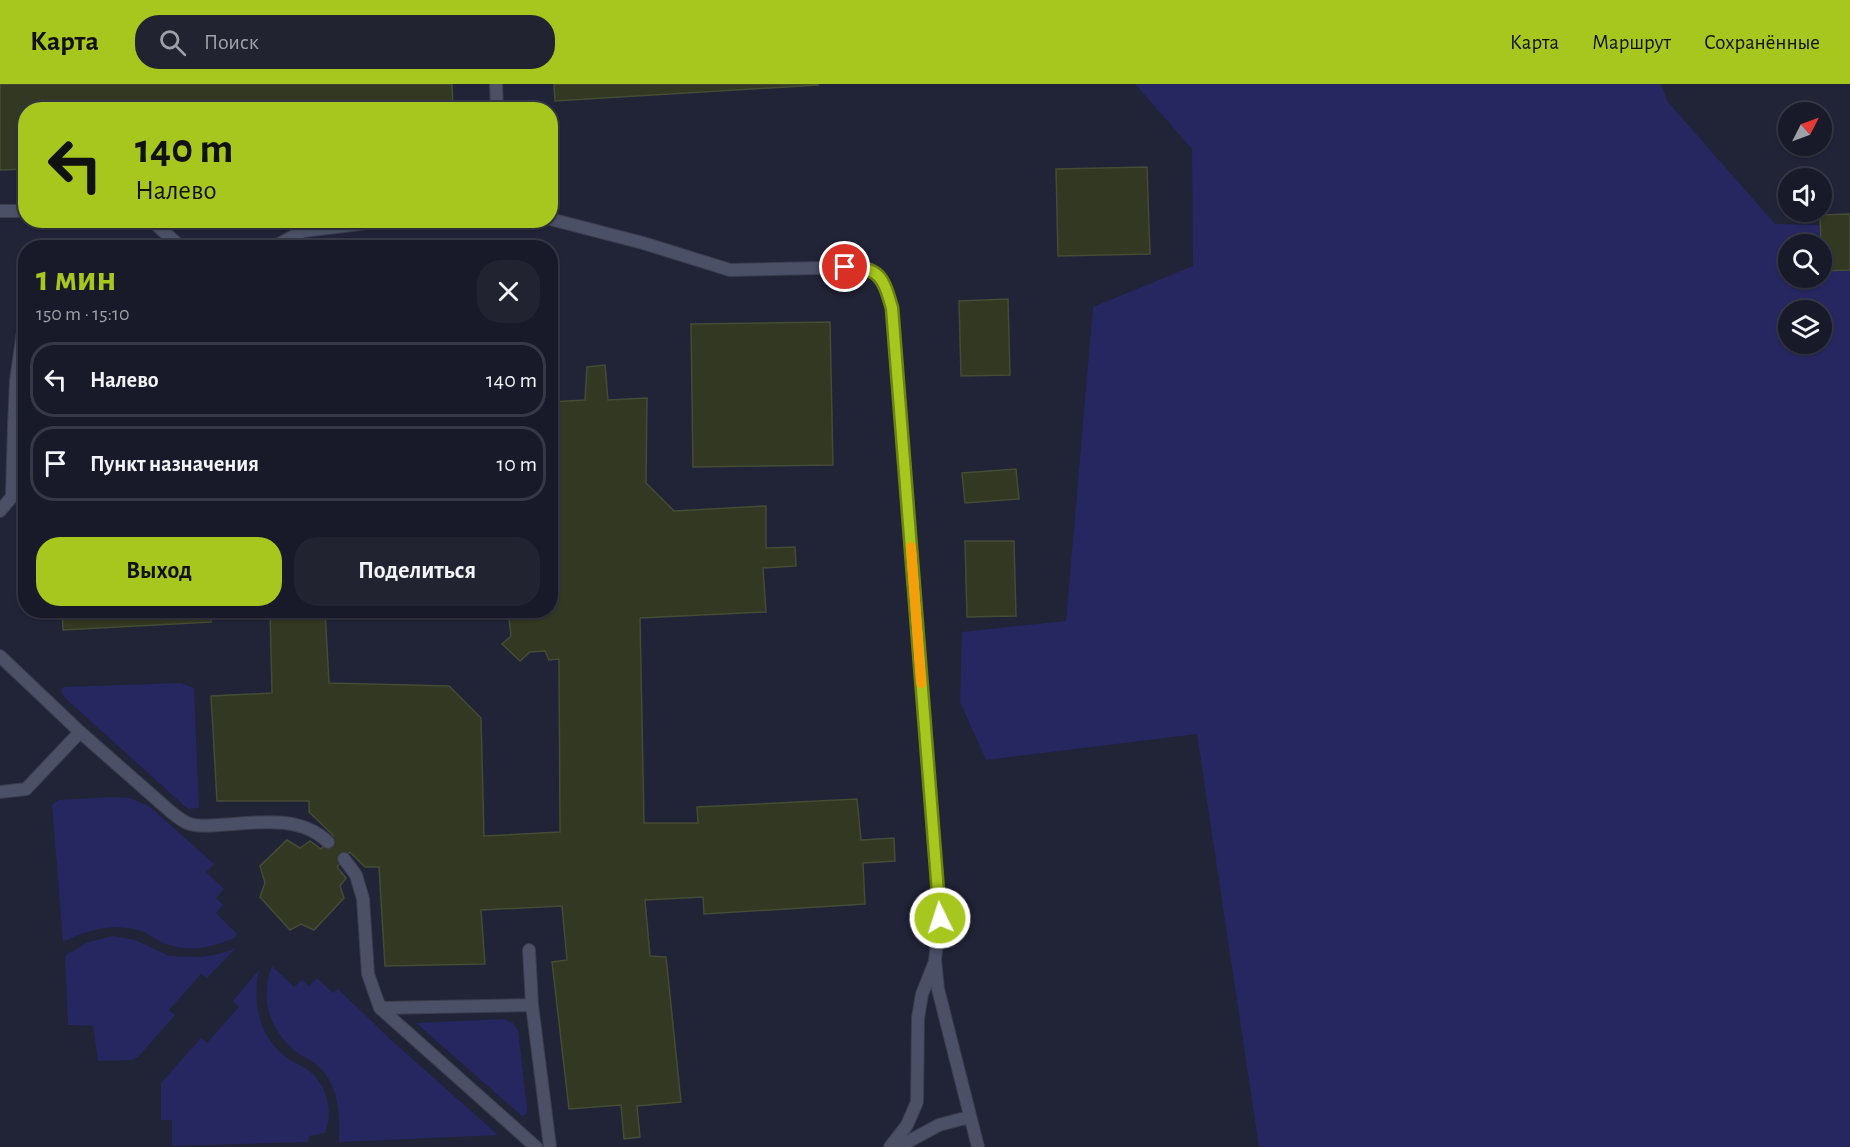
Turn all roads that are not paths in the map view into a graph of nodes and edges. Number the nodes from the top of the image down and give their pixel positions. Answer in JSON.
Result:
{"nodes":[{"id":1,"x":496,"y":84,"type":"edge"},
{"id":2,"x":497,"y":102,"type":"edge"},
{"id":3,"x":0,"y":211,"type":"edge"},
{"id":4,"x":18,"y":211,"type":"edge"},
{"id":5,"x":558,"y":221,"type":"edge"},
{"id":6,"x":160,"y":228,"type":"edge"},
{"id":7,"x":327,"y":228,"type":"edge"},
{"id":8,"x":173,"y":240,"type":"edge"},
{"id":9,"x":287,"y":240,"type":"edge"},
{"id":10,"x":18,"y":367,"type":"edge"},
{"id":11,"x":18,"y":422,"type":"edge"},
{"id":12,"x":14,"y":426,"type":"junction"},
{"id":13,"x":18,"y":488,"type":"edge"},
{"id":14,"x":12,"y":494,"type":"junction"},
{"id":15,"x":0,"y":511,"type":"edge"},
{"id":16,"x":0,"y":656,"type":"edge"},
{"id":17,"x":80,"y":732,"type":"junction"},
{"id":18,"x":0,"y":792,"type":"edge"},
{"id":19,"x":328,"y":842,"type":"dead end"},
{"id":20,"x":344,"y":859,"type":"dead end"},
{"id":21,"x":529,"y":950,"type":"dead end"},
{"id":22,"x":935,"y":960,"type":"junction"},
{"id":23,"x":532,"y":1005,"type":"junction"},
{"id":24,"x":380,"y":1008,"type":"junction"},
{"id":25,"x":969,"y":1117,"type":"junction"},
{"id":26,"x":536,"y":1147,"type":"edge"},
{"id":27,"x":550,"y":1147,"type":"edge"},
{"id":28,"x":890,"y":1147,"type":"edge"},
{"id":29,"x":898,"y":1147,"type":"edge"},
{"id":30,"x":978,"y":1147,"type":"edge"}],
"edges":[{"from":1,"to":2,"type":"lane"},
{"from":3,"to":4,"type":"lane"},
{"from":5,"to":22,"type":"lane"},
{"from":6,"to":8,"type":"lane"},
{"from":7,"to":9,"type":"lane"},
{"from":10,"to":12,"type":"lane"},
{"from":11,"to":12,"type":"lane"},
{"from":12,"to":14,"type":"lane"},
{"from":13,"to":14,"type":"lane"},
{"from":14,"to":15,"type":"lane"},
{"from":16,"to":17,"type":"lane"},
{"from":17,"to":18,"type":"lane"},
{"from":17,"to":19,"type":"lane"},
{"from":20,"to":24,"type":"lane"},
{"from":21,"to":23,"type":"lane"},
{"from":22,"to":25,"type":"lane"},
{"from":22,"to":28,"type":"lane"},
{"from":23,"to":24,"type":"lane"},
{"from":23,"to":27,"type":"lane"},
{"from":24,"to":26,"type":"lane"},
{"from":25,"to":29,"type":"lane"},
{"from":25,"to":30,"type":"lane"}]}
